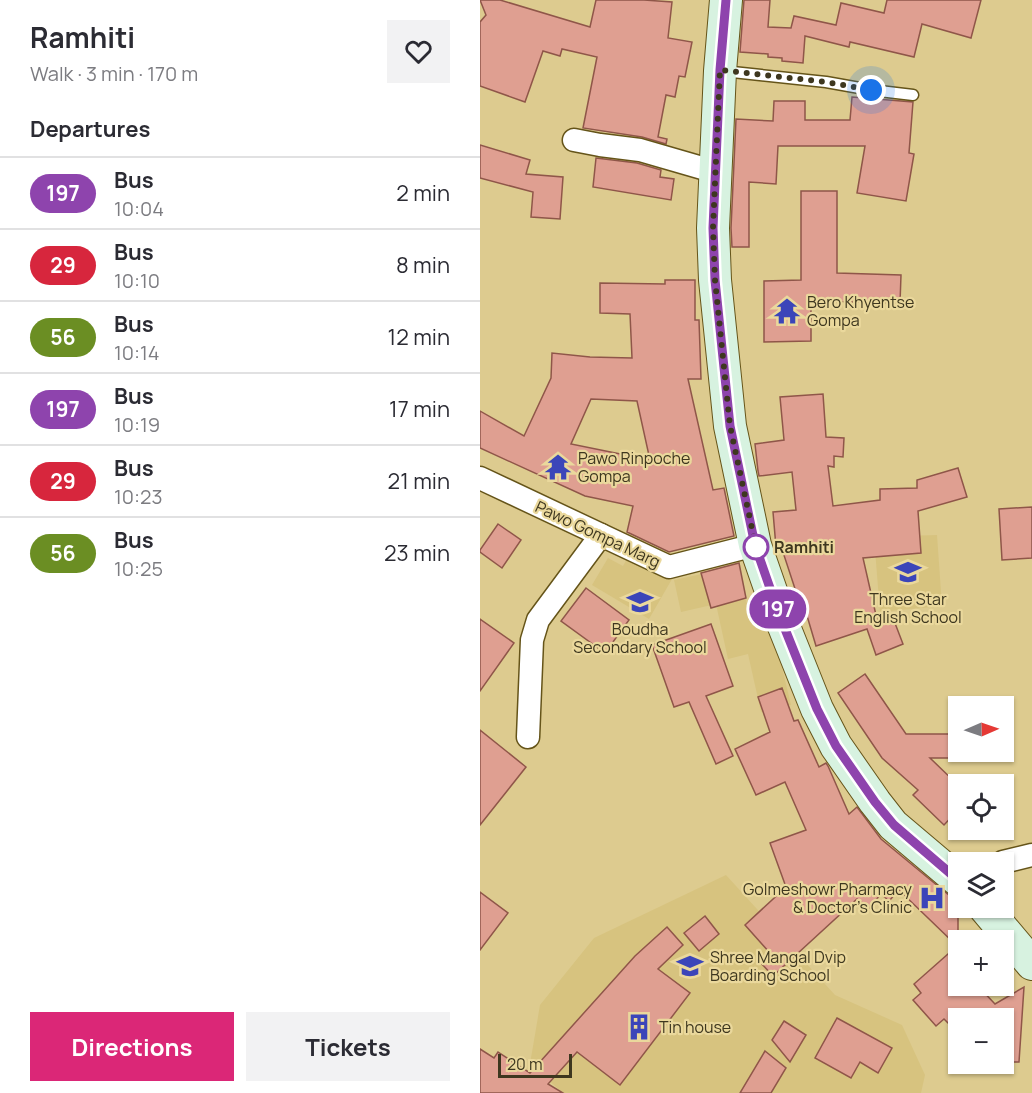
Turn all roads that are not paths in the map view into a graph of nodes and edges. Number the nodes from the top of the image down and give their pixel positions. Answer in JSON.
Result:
{"nodes":[{"id":1,"x":726,"y":0,"type":"edge"},
{"id":2,"x":720,"y":70,"type":"junction"},
{"id":3,"x":913,"y":95,"type":"dead end"},
{"id":4,"x":574,"y":140,"type":"dead end"},
{"id":5,"x":716,"y":172,"type":"junction"},
{"id":6,"x":480,"y":478,"type":"edge"},
{"id":7,"x":601,"y":535,"type":"junction"},
{"id":8,"x":755,"y":545,"type":"junction"},
{"id":9,"x":528,"y":737,"type":"dead end"},
{"id":10,"x":1032,"y":855,"type":"edge"},
{"id":11,"x":1014,"y":859,"type":"edge"},
{"id":12,"x":948,"y":871,"type":"edge"},
{"id":13,"x":993,"y":918,"type":"edge"},
{"id":14,"x":1032,"y":964,"type":"edge"}],
"edges":[{"from":1,"to":2,"type":"main road"},
{"from":2,"to":3,"type":"lane"},
{"from":2,"to":5,"type":"main road"},
{"from":4,"to":5,"type":"street"},
{"from":5,"to":8,"type":"main road"},
{"from":6,"to":7,"type":"street","name":"Pawo Gompa Marg"},
{"from":7,"to":8,"type":"street","name":"Pawo Gompa Marg"},
{"from":7,"to":9,"type":"street"},
{"from":8,"to":12,"type":"main road"},
{"from":10,"to":11,"type":"street"},
{"from":13,"to":14,"type":"main road"}]}
